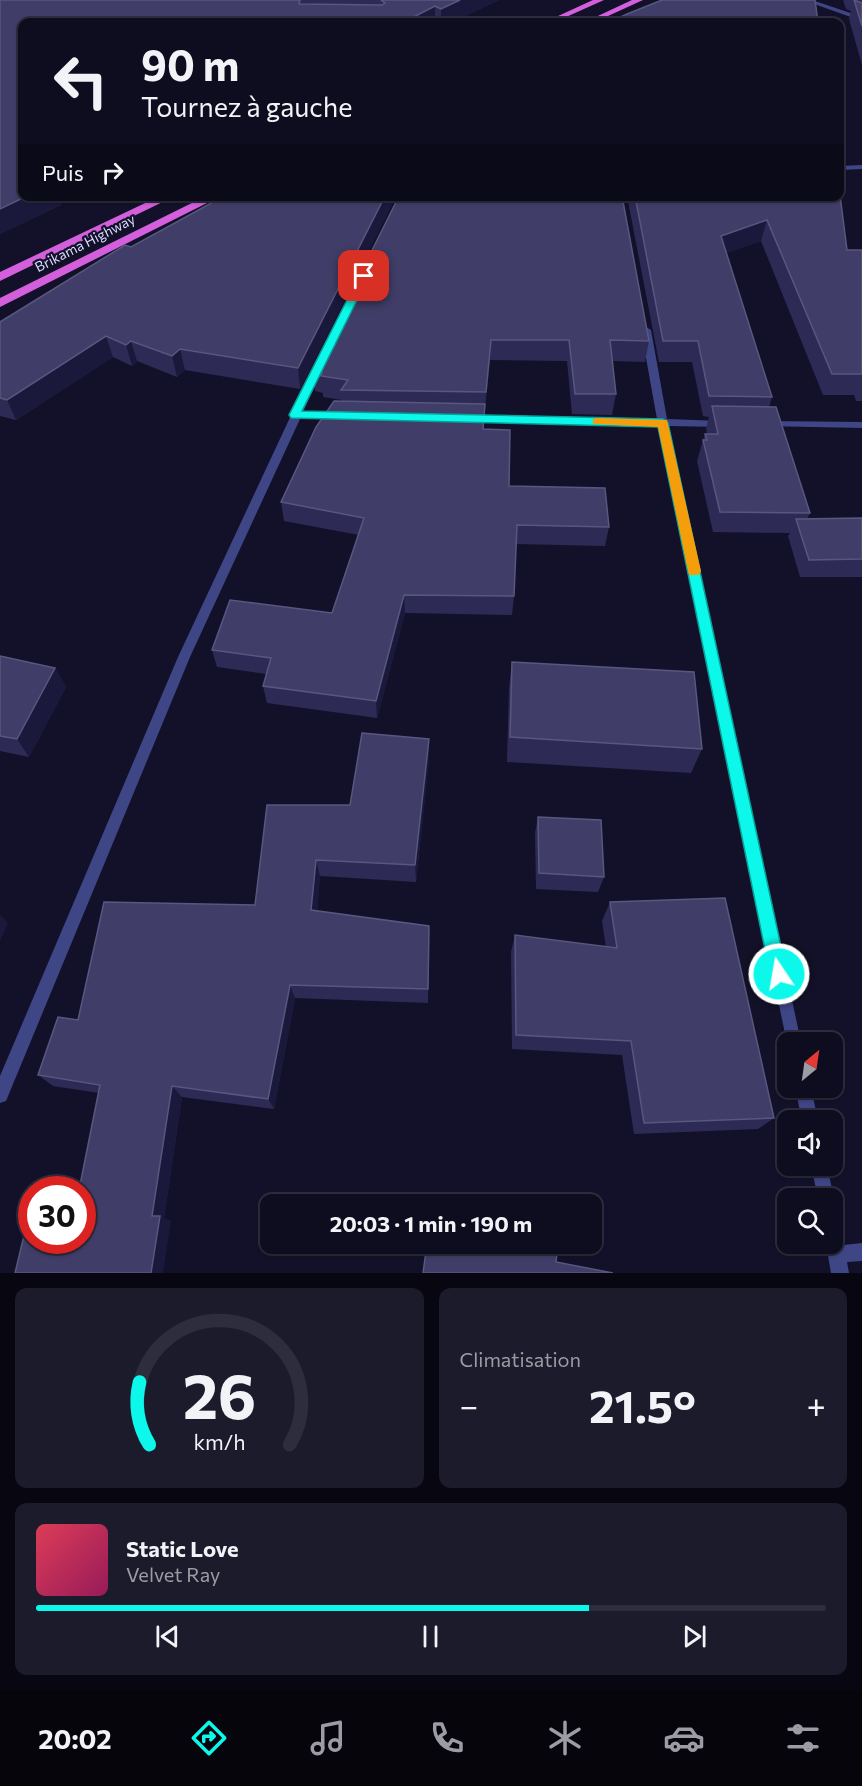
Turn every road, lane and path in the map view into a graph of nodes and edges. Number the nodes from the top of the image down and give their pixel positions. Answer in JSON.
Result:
{"nodes":[{"id":1,"x":600,"y":0,"type":"edge"},
{"id":2,"x":639,"y":0,"type":"edge"},
{"id":3,"x":806,"y":0,"type":"edge"},
{"id":4,"x":558,"y":18,"type":"edge"},
{"id":5,"x":598,"y":18,"type":"edge"},
{"id":6,"x":862,"y":19,"type":"edge"},
{"id":7,"x":862,"y":167,"type":"edge"},
{"id":8,"x":844,"y":168,"type":"edge"},
{"id":9,"x":160,"y":201,"type":"edge"},
{"id":10,"x":206,"y":201,"type":"edge"},
{"id":11,"x":0,"y":277,"type":"edge"},
{"id":12,"x":0,"y":303,"type":"edge"},
{"id":13,"x":644,"y":321,"type":"edge"},
{"id":14,"x":326,"y":352,"type":"edge"},
{"id":15,"x":295,"y":415,"type":"junction"},
{"id":16,"x":354,"y":416,"type":"edge"},
{"id":17,"x":461,"y":418,"type":"edge"},
{"id":18,"x":663,"y":423,"type":"junction"},
{"id":19,"x":733,"y":424,"type":"edge"},
{"id":20,"x":756,"y":424,"type":"edge"},
{"id":21,"x":862,"y":425,"type":"edge"},
{"id":22,"x":792,"y":1032,"type":"edge"},
{"id":23,"x":0,"y":1095,"type":"edge"},
{"id":24,"x":862,"y":1252,"type":"edge"},
{"id":25,"x":838,"y":1254,"type":"edge"},
{"id":26,"x":843,"y":1254,"type":"edge"},
{"id":27,"x":840,"y":1273,"type":"edge"}],
"edges":[{"from":1,"to":4,"type":"highway"},
{"from":2,"to":5,"type":"highway"},
{"from":3,"to":6,"type":"street"},
{"from":7,"to":8,"type":"street"},
{"from":9,"to":11,"type":"highway","name":"Brikama Highway"},
{"from":10,"to":12,"type":"highway","name":"Brikama Highway"},
{"from":13,"to":18,"type":"street"},
{"from":14,"to":15,"type":"street"},
{"from":15,"to":16,"type":"street"},
{"from":15,"to":23,"type":"street"},
{"from":17,"to":18,"type":"street"},
{"from":18,"to":19,"type":"street"},
{"from":18,"to":22,"type":"street"},
{"from":20,"to":21,"type":"street"},
{"from":24,"to":26,"type":"street"},
{"from":25,"to":27,"type":"street"}]}
